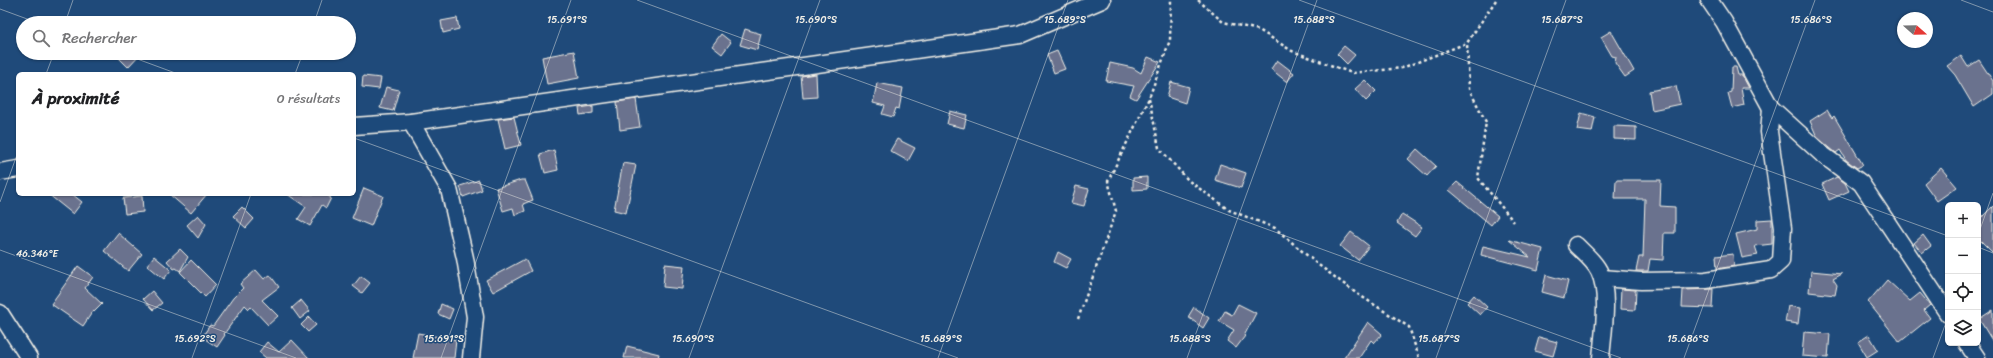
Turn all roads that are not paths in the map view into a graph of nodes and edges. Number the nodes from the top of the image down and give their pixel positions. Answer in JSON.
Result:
{"nodes":[{"id":1,"x":1102,"y":0,"type":"edge"},
{"id":2,"x":1709,"y":0,"type":"edge"},
{"id":3,"x":1771,"y":108,"type":"junction"},
{"id":4,"x":411,"y":122,"type":"junction"},
{"id":5,"x":356,"y":126,"type":"edge"},
{"id":6,"x":16,"y":169,"type":"edge"},
{"id":7,"x":0,"y":172,"type":"edge"},
{"id":8,"x":1576,"y":245,"type":"dead end"},
{"id":9,"x":1602,"y":278,"type":"junction"},
{"id":10,"x":1945,"y":310,"type":"edge"},
{"id":11,"x":0,"y":313,"type":"edge"},
{"id":12,"x":1969,"y":346,"type":"edge"},
{"id":13,"x":29,"y":358,"type":"edge"},
{"id":14,"x":471,"y":358,"type":"edge"},
{"id":15,"x":1601,"y":358,"type":"edge"},
{"id":16,"x":1977,"y":358,"type":"edge"}],
"edges":[{"from":1,"to":4,"type":"street"},
{"from":2,"to":3,"type":"street"},
{"from":3,"to":9,"type":"street"},
{"from":3,"to":10,"type":"street"},
{"from":4,"to":5,"type":"street"},
{"from":4,"to":14,"type":"street"},
{"from":6,"to":7,"type":"street"},
{"from":8,"to":9,"type":"street"},
{"from":9,"to":15,"type":"street"},
{"from":11,"to":13,"type":"street"},
{"from":12,"to":16,"type":"street"}]}
